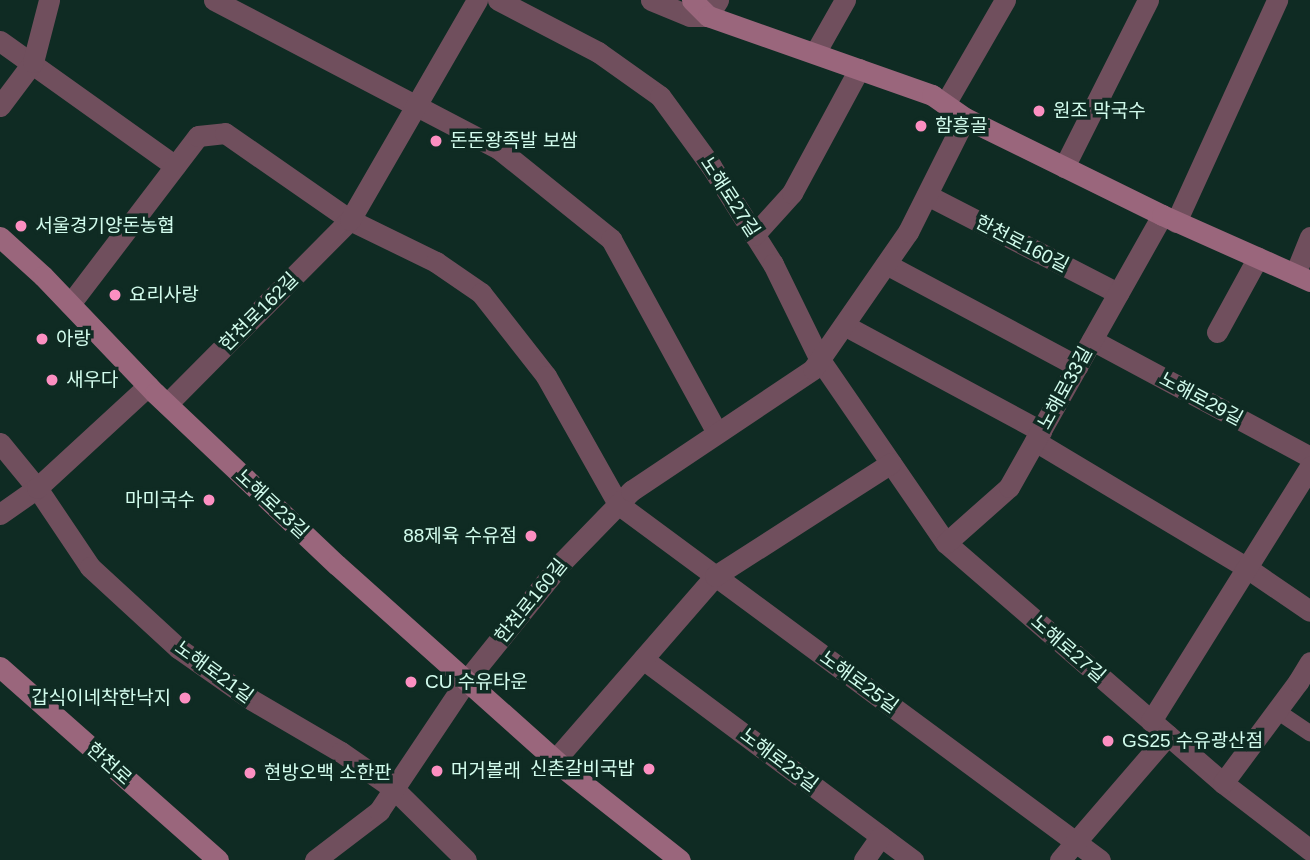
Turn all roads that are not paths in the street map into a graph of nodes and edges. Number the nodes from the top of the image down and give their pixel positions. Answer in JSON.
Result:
{"nodes":[{"id":1,"x":49,"y":0,"type":"edge"},
{"id":2,"x":214,"y":0,"type":"edge"},
{"id":3,"x":477,"y":0,"type":"edge"},
{"id":4,"x":498,"y":0,"type":"edge"},
{"id":5,"x":651,"y":0,"type":"edge"},
{"id":6,"x":692,"y":0,"type":"edge"},
{"id":7,"x":845,"y":0,"type":"edge"},
{"id":8,"x":1004,"y":0,"type":"edge"},
{"id":9,"x":1148,"y":0,"type":"edge"},
{"id":10,"x":1277,"y":0,"type":"edge"},
{"id":11,"x":713,"y":8,"type":"edge"},
{"id":12,"x":0,"y":41,"type":"edge"},
{"id":13,"x":815,"y":53,"type":"junction"},
{"id":14,"x":33,"y":62,"type":"junction"},
{"id":15,"x":859,"y":69,"type":"junction"},
{"id":16,"x":945,"y":104,"type":"junction"},
{"id":17,"x":417,"y":105,"type":"junction"},
{"id":18,"x":0,"y":106,"type":"edge"},
{"id":19,"x":965,"y":118,"type":"junction"},
{"id":20,"x":175,"y":166,"type":"junction"},
{"id":21,"x":1064,"y":167,"type":"junction"},
{"id":22,"x":927,"y":195,"type":"junction"},
{"id":23,"x":1169,"y":218,"type":"junction"},
{"id":24,"x":350,"y":220,"type":"junction"},
{"id":25,"x":754,"y":234,"type":"junction"},
{"id":26,"x":0,"y":237,"type":"edge"},
{"id":27,"x":1310,"y":237,"type":"edge"},
{"id":28,"x":1258,"y":257,"type":"junction"},
{"id":29,"x":886,"y":264,"type":"junction"},
{"id":30,"x":1302,"y":277,"type":"edge"},
{"id":31,"x":1118,"y":293,"type":"junction"},
{"id":32,"x":70,"y":304,"type":"junction"},
{"id":33,"x":844,"y":325,"type":"junction"},
{"id":34,"x":1217,"y":332,"type":"dead end"},
{"id":35,"x":1091,"y":340,"type":"junction"},
{"id":36,"x":820,"y":360,"type":"junction"},
{"id":37,"x":1077,"y":366,"type":"junction"},
{"id":38,"x":148,"y":386,"type":"junction"},
{"id":39,"x":167,"y":404,"type":"junction"},
{"id":40,"x":717,"y":433,"type":"junction"},
{"id":41,"x":1038,"y":436,"type":"junction"},
{"id":42,"x":0,"y":443,"type":"edge"},
{"id":43,"x":1310,"y":457,"type":"edge"},
{"id":44,"x":891,"y":463,"type":"junction"},
{"id":45,"x":1310,"y":467,"type":"edge"},
{"id":46,"x":37,"y":488,"type":"junction"},
{"id":47,"x":618,"y":504,"type":"junction"},
{"id":48,"x":0,"y":514,"type":"edge"},
{"id":49,"x":946,"y":543,"type":"junction"},
{"id":50,"x":1247,"y":568,"type":"junction"},
{"id":51,"x":715,"y":576,"type":"junction"},
{"id":52,"x":1310,"y":611,"type":"edge"},
{"id":53,"x":643,"y":659,"type":"junction"},
{"id":54,"x":1310,"y":662,"type":"edge"},
{"id":55,"x":0,"y":667,"type":"edge"},
{"id":56,"x":466,"y":681,"type":"junction"},
{"id":57,"x":1277,"y":711,"type":"junction"},
{"id":58,"x":1160,"y":728,"type":"junction"},
{"id":59,"x":1310,"y":733,"type":"edge"},
{"id":60,"x":555,"y":760,"type":"junction"},
{"id":61,"x":1223,"y":783,"type":"junction"},
{"id":62,"x":394,"y":789,"type":"junction"},
{"id":63,"x":881,"y":836,"type":"junction"},
{"id":64,"x":1074,"y":841,"type":"junction"},
{"id":65,"x":1310,"y":850,"type":"edge"},
{"id":66,"x":218,"y":860,"type":"edge"},
{"id":67,"x":315,"y":860,"type":"edge"},
{"id":68,"x":466,"y":860,"type":"edge"},
{"id":69,"x":680,"y":860,"type":"edge"},
{"id":70,"x":864,"y":860,"type":"edge"},
{"id":71,"x":913,"y":860,"type":"edge"},
{"id":72,"x":1060,"y":860,"type":"edge"},
{"id":73,"x":1100,"y":860,"type":"edge"}],
"edges":[{"from":1,"to":14,"type":"street"},
{"from":2,"to":17,"type":"street"},
{"from":3,"to":17,"type":"street","name":"한천로162길"},
{"from":4,"to":25,"type":"street","name":"노해로27길"},
{"from":5,"to":11,"type":"street"},
{"from":6,"to":11,"type":"street"},
{"from":7,"to":13,"type":"street"},
{"from":8,"to":16,"type":"street"},
{"from":9,"to":21,"type":"street"},
{"from":10,"to":23,"type":"street","name":"노해로33길"},
{"from":11,"to":13,"type":"street"},
{"from":12,"to":14,"type":"street"},
{"from":13,"to":15,"type":"street"},
{"from":14,"to":18,"type":"street"},
{"from":14,"to":20,"type":"street"},
{"from":15,"to":16,"type":"street"},
{"from":15,"to":25,"type":"street"},
{"from":16,"to":19,"type":"street"},
{"from":17,"to":24,"type":"street","name":"한천로162길"},
{"from":17,"to":40,"type":"street"},
{"from":19,"to":21,"type":"street"},
{"from":19,"to":22,"type":"street","name":"한천로160길"},
{"from":20,"to":24,"type":"street"},
{"from":20,"to":32,"type":"street"},
{"from":21,"to":23,"type":"street"},
{"from":22,"to":29,"type":"street","name":"한천로160길"},
{"from":22,"to":31,"type":"street","name":"한천로160길"},
{"from":23,"to":28,"type":"street"},
{"from":23,"to":31,"type":"street","name":"노해로33길"},
{"from":24,"to":39,"type":"street","name":"한천로162길"},
{"from":24,"to":47,"type":"street"},
{"from":25,"to":36,"type":"street","name":"노해로27길"},
{"from":26,"to":32,"type":"street","name":"노해로23길"},
{"from":27,"to":30,"type":"street"},
{"from":28,"to":30,"type":"street"},
{"from":28,"to":34,"type":"street"},
{"from":29,"to":33,"type":"street","name":"한천로160길"},
{"from":29,"to":37,"type":"street"},
{"from":31,"to":35,"type":"street","name":"노해로33길"},
{"from":32,"to":38,"type":"street","name":"노해로23길"},
{"from":33,"to":36,"type":"street","name":"한천로160길"},
{"from":33,"to":41,"type":"street"},
{"from":35,"to":37,"type":"street","name":"노해로33길"},
{"from":35,"to":43,"type":"street","name":"노해로29길"},
{"from":36,"to":40,"type":"street","name":"한천로160길"},
{"from":36,"to":44,"type":"street","name":"노해로27길"},
{"from":37,"to":41,"type":"street","name":"노해로33길"},
{"from":38,"to":39,"type":"street","name":"노해로23길"},
{"from":38,"to":46,"type":"street"},
{"from":39,"to":56,"type":"street","name":"노해로23길"},
{"from":40,"to":47,"type":"street","name":"한천로160길"},
{"from":41,"to":49,"type":"street","name":"노해로33길"},
{"from":41,"to":50,"type":"street"},
{"from":42,"to":46,"type":"street","name":"노해로21길"},
{"from":44,"to":49,"type":"street","name":"노해로27길"},
{"from":44,"to":51,"type":"street"},
{"from":45,"to":50,"type":"street"},
{"from":46,"to":48,"type":"street"},
{"from":46,"to":62,"type":"street","name":"노해로21길"},
{"from":47,"to":51,"type":"street","name":"노해로25길"},
{"from":47,"to":56,"type":"street","name":"한천로160길"},
{"from":49,"to":58,"type":"street","name":"노해로27길"},
{"from":50,"to":52,"type":"street"},
{"from":50,"to":58,"type":"street"},
{"from":51,"to":53,"type":"street"},
{"from":51,"to":64,"type":"street","name":"노해로25길"},
{"from":53,"to":60,"type":"street"},
{"from":53,"to":63,"type":"street","name":"노해로23길"},
{"from":54,"to":57,"type":"street"},
{"from":55,"to":66,"type":"street","name":"한천로"},
{"from":56,"to":60,"type":"street","name":"노해로23길"},
{"from":56,"to":62,"type":"street","name":"한천로160길"},
{"from":57,"to":59,"type":"lane"},
{"from":57,"to":61,"type":"street"},
{"from":58,"to":61,"type":"street","name":"노해로27길"},
{"from":58,"to":64,"type":"street"},
{"from":60,"to":69,"type":"street","name":"노해로23길"},
{"from":61,"to":65,"type":"street","name":"노해로27길"},
{"from":62,"to":67,"type":"street","name":"한천로160길"},
{"from":62,"to":68,"type":"street","name":"노해로21길"},
{"from":63,"to":70,"type":"street"},
{"from":63,"to":71,"type":"street","name":"노해로23길"},
{"from":64,"to":72,"type":"street"},
{"from":64,"to":73,"type":"street","name":"노해로25길"}]}
